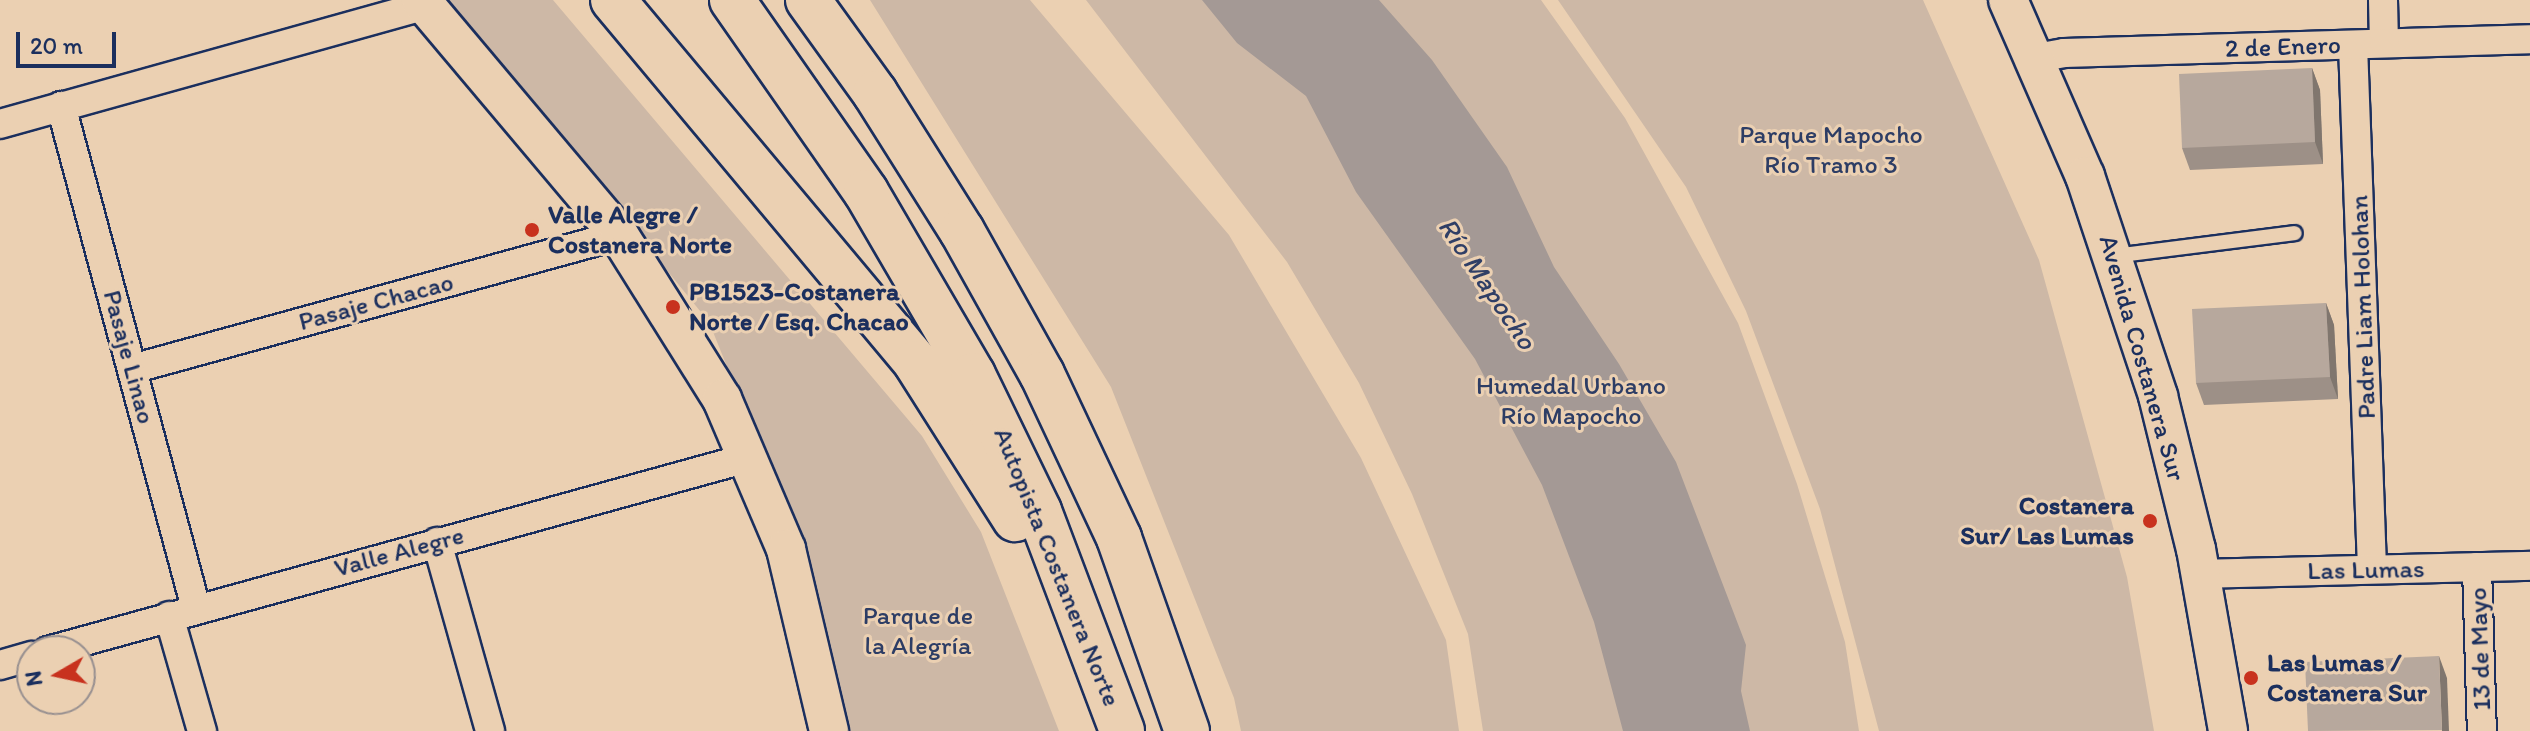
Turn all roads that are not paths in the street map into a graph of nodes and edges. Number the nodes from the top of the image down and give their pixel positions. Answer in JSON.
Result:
{"nodes":[{"id":1,"x":613,"y":0,"type":"edge"},
{"id":2,"x":732,"y":0,"type":"edge"},
{"id":3,"x":808,"y":0,"type":"edge"},
{"id":4,"x":2008,"y":0,"type":"edge"},
{"id":5,"x":2383,"y":0,"type":"edge"},
{"id":6,"x":423,"y":2,"type":"edge"},
{"id":7,"x":2530,"y":39,"type":"edge"},
{"id":8,"x":2384,"y":43,"type":"junction"},
{"id":9,"x":2353,"y":45,"type":"junction"},
{"id":10,"x":2036,"y":58,"type":"junction"},
{"id":11,"x":61,"y":106,"type":"junction"},
{"id":12,"x":0,"y":124,"type":"edge"},
{"id":13,"x":2295,"y":233,"type":"dead end"},
{"id":14,"x":619,"y":235,"type":"junction"},
{"id":15,"x":2114,"y":256,"type":"junction"},
{"id":16,"x":132,"y":369,"type":"junction"},
{"id":17,"x":751,"y":457,"type":"junction"},
{"id":18,"x":437,"y":542,"type":"junction"},
{"id":19,"x":2530,"y":566,"type":"edge"},
{"id":20,"x":2477,"y":567,"type":"junction"},
{"id":21,"x":2372,"y":569,"type":"junction"},
{"id":22,"x":2201,"y":574,"type":"junction"},
{"id":23,"x":196,"y":608,"type":"junction"},
{"id":24,"x":169,"y":616,"type":"junction"},
{"id":25,"x":96,"y":637,"type":"edge"},
{"id":26,"x":1096,"y":654,"type":"junction"},
{"id":27,"x":202,"y":731,"type":"edge"},
{"id":28,"x":490,"y":731,"type":"edge"},
{"id":29,"x":829,"y":731,"type":"edge"},
{"id":30,"x":1122,"y":731,"type":"edge"},
{"id":31,"x":1187,"y":731,"type":"edge"},
{"id":32,"x":2228,"y":731,"type":"edge"},
{"id":33,"x":2482,"y":731,"type":"edge"}],
"edges":[{"from":1,"to":26,"type":"highway"},
{"from":2,"to":26,"type":"highway","name":"Autopista Costanera Norte"},
{"from":3,"to":31,"type":"highway"},
{"from":4,"to":10,"type":"street","name":"Avenida Costanera Sur"},
{"from":5,"to":8,"type":"street"},
{"from":6,"to":11,"type":"street"},
{"from":6,"to":14,"type":"street"},
{"from":7,"to":8,"type":"street","name":"2 de Enero"},
{"from":8,"to":9,"type":"street","name":"2 de Enero"},
{"from":9,"to":10,"type":"street","name":"2 de Enero"},
{"from":9,"to":21,"type":"street","name":"Padre Liam Holohan"},
{"from":10,"to":15,"type":"street","name":"Avenida Costanera Sur"},
{"from":11,"to":12,"type":"street"},
{"from":11,"to":16,"type":"street","name":"Pasaje Linao"},
{"from":13,"to":15,"type":"lane"},
{"from":14,"to":16,"type":"street","name":"Pasaje Chacao"},
{"from":14,"to":17,"type":"street"},
{"from":15,"to":22,"type":"street","name":"Avenida Costanera Sur"},
{"from":16,"to":23,"type":"street","name":"Pasaje Linao"},
{"from":17,"to":18,"type":"street","name":"Valle Alegre"},
{"from":17,"to":29,"type":"street"},
{"from":18,"to":23,"type":"street","name":"Valle Alegre"},
{"from":18,"to":28,"type":"street"},
{"from":19,"to":20,"type":"street","name":"Las Lumas"},
{"from":20,"to":21,"type":"street","name":"Las Lumas"},
{"from":20,"to":33,"type":"street","name":"13 de Mayo"},
{"from":21,"to":22,"type":"street","name":"Las Lumas"},
{"from":22,"to":32,"type":"street","name":"Avenida Costanera Sur"},
{"from":23,"to":24,"type":"street","name":"Valle Alegre"},
{"from":24,"to":25,"type":"street","name":"Valle Alegre"},
{"from":24,"to":27,"type":"street"},
{"from":26,"to":30,"type":"highway","name":"Autopista Costanera Norte"}]}
